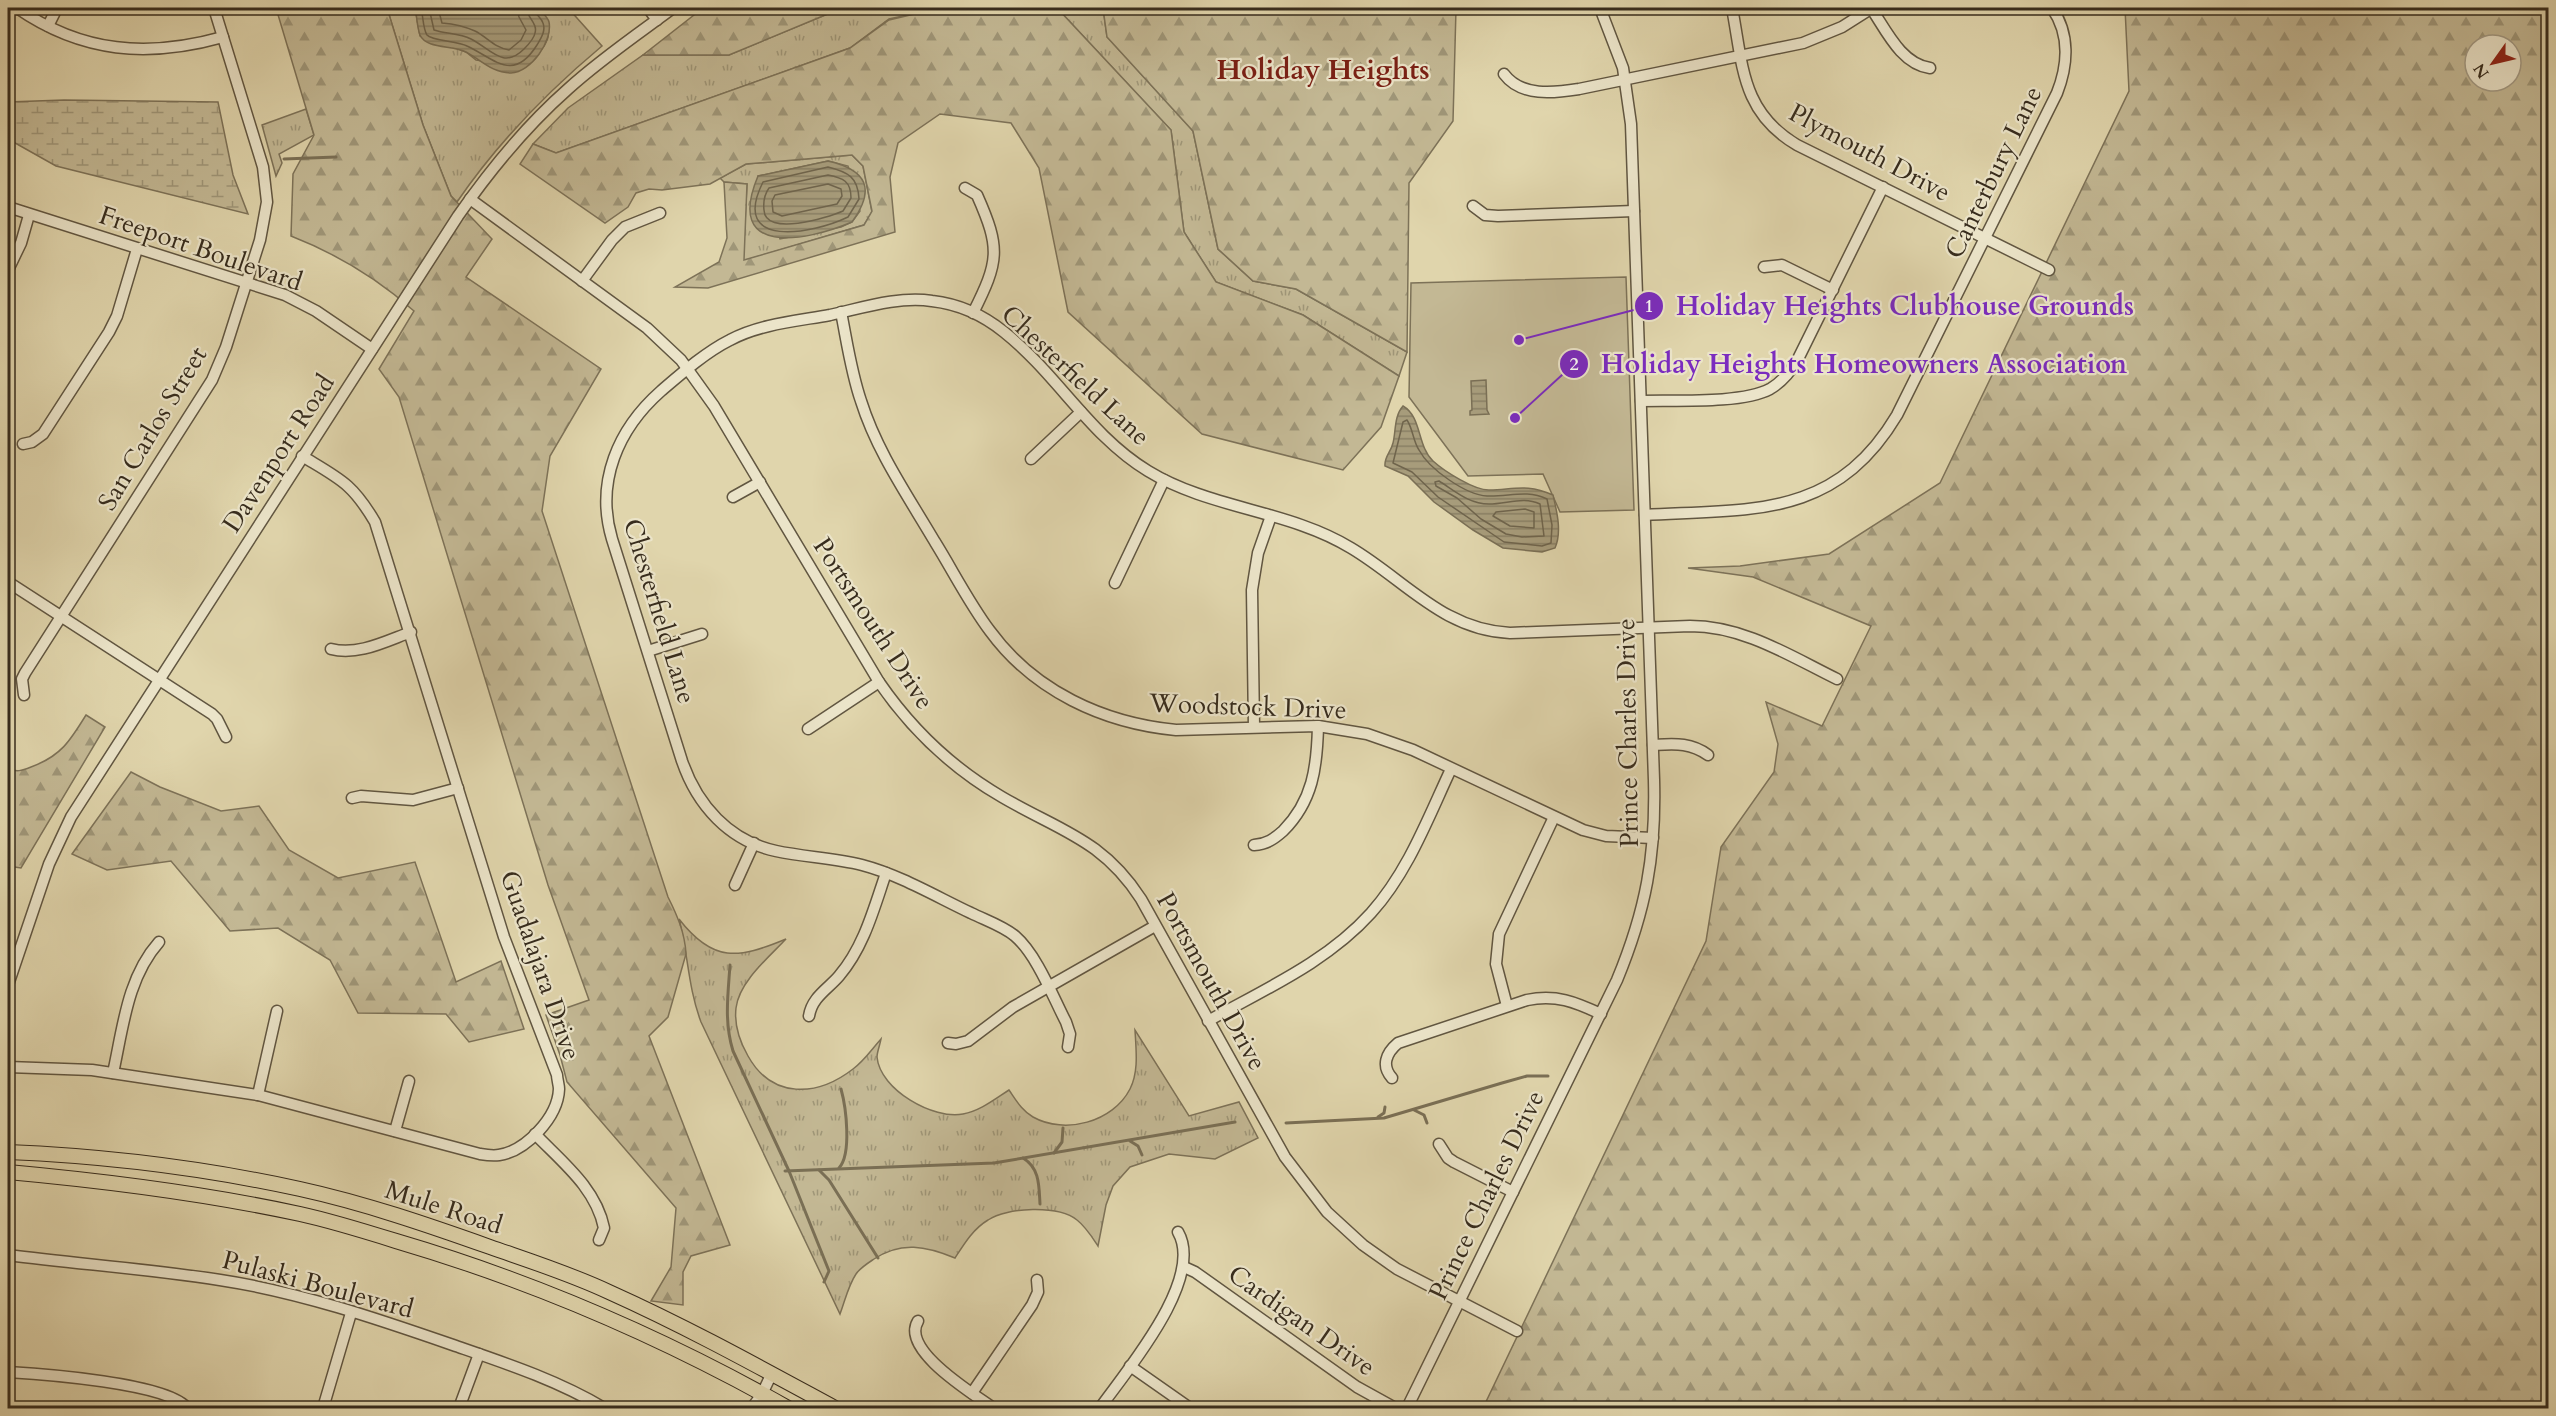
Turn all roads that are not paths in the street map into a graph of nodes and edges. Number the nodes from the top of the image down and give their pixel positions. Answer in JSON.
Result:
{"nodes":[{"id":1,"x":17,"y":8,"type":"edge"},
{"id":2,"x":57,"y":8,"type":"edge"},
{"id":3,"x":214,"y":8,"type":"edge"},
{"id":4,"x":648,"y":8,"type":"edge"},
{"id":5,"x":673,"y":8,"type":"edge"},
{"id":6,"x":1600,"y":8,"type":"edge"},
{"id":7,"x":1732,"y":8,"type":"edge"},
{"id":8,"x":1872,"y":8,"type":"edge"},
{"id":9,"x":2052,"y":8,"type":"edge"},
{"id":10,"x":657,"y":20,"type":"junction"},
{"id":11,"x":48,"y":26,"type":"junction"},
{"id":12,"x":223,"y":37,"type":"junction"},
{"id":13,"x":1741,"y":56,"type":"junction"},
{"id":14,"x":1929,"y":68,"type":"dead end"},
{"id":15,"x":1504,"y":74,"type":"dead end"},
{"id":16,"x":1626,"y":80,"type":"junction"},
{"id":17,"x":1883,"y":187,"type":"junction"},
{"id":18,"x":964,"y":188,"type":"dead end"},
{"id":19,"x":470,"y":199,"type":"junction"},
{"id":20,"x":1473,"y":206,"type":"dead end"},
{"id":21,"x":8,"y":207,"type":"edge"},
{"id":22,"x":1634,"y":211,"type":"junction"},
{"id":23,"x":660,"y":213,"type":"dead end"},
{"id":24,"x":29,"y":215,"type":"junction"},
{"id":25,"x":1986,"y":238,"type":"junction"},
{"id":26,"x":137,"y":249,"type":"junction"},
{"id":27,"x":1764,"y":267,"type":"dead end"},
{"id":28,"x":8,"y":270,"type":"edge"},
{"id":29,"x":2049,"y":270,"type":"dead end"},
{"id":30,"x":582,"y":280,"type":"junction"},
{"id":31,"x":246,"y":283,"type":"junction"},
{"id":32,"x":1833,"y":290,"type":"junction"},
{"id":33,"x":841,"y":312,"type":"junction"},
{"id":34,"x":973,"y":313,"type":"junction"},
{"id":35,"x":372,"y":350,"type":"junction"},
{"id":36,"x":689,"y":369,"type":"junction"},
{"id":37,"x":1641,"y":400,"type":"junction"},
{"id":38,"x":1081,"y":412,"type":"junction"},
{"id":39,"x":23,"y":444,"type":"dead end"},
{"id":40,"x":302,"y":456,"type":"junction"},
{"id":41,"x":1031,"y":459,"type":"dead end"},
{"id":42,"x":1164,"y":480,"type":"junction"},
{"id":43,"x":760,"y":482,"type":"junction"},
{"id":44,"x":733,"y":497,"type":"dead end"},
{"id":45,"x":1645,"y":515,"type":"junction"},
{"id":46,"x":1271,"y":516,"type":"junction"},
{"id":47,"x":8,"y":582,"type":"edge"},
{"id":48,"x":1115,"y":583,"type":"dead end"},
{"id":49,"x":61,"y":617,"type":"junction"},
{"id":50,"x":1649,"y":628,"type":"junction"},
{"id":51,"x":411,"y":632,"type":"junction"},
{"id":52,"x":702,"y":634,"type":"dead end"},
{"id":53,"x":331,"y":649,"type":"dead end"},
{"id":54,"x":648,"y":651,"type":"junction"},
{"id":55,"x":1837,"y":679,"type":"dead end"},
{"id":56,"x":158,"y":680,"type":"junction"},
{"id":57,"x":879,"y":682,"type":"junction"},
{"id":58,"x":24,"y":695,"type":"dead end"},
{"id":59,"x":1318,"y":726,"type":"junction"},
{"id":60,"x":1254,"y":727,"type":"junction"},
{"id":61,"x":808,"y":729,"type":"dead end"},
{"id":62,"x":226,"y":737,"type":"dead end"},
{"id":63,"x":1653,"y":746,"type":"junction"},
{"id":64,"x":1708,"y":755,"type":"dead end"},
{"id":65,"x":1451,"y":769,"type":"junction"},
{"id":66,"x":458,"y":788,"type":"junction"},
{"id":67,"x":352,"y":798,"type":"dead end"},
{"id":68,"x":1554,"y":817,"type":"junction"},
{"id":69,"x":1653,"y":838,"type":"junction"},
{"id":70,"x":754,"y":843,"type":"junction"},
{"id":71,"x":1254,"y":845,"type":"dead end"},
{"id":72,"x":886,"y":873,"type":"junction"},
{"id":73,"x":735,"y":885,"type":"dead end"},
{"id":74,"x":1155,"y":926,"type":"junction"},
{"id":75,"x":159,"y":942,"type":"dead end"},
{"id":76,"x":8,"y":981,"type":"edge"},
{"id":77,"x":1048,"y":988,"type":"junction"},
{"id":78,"x":1508,"y":1006,"type":"junction"},
{"id":79,"x":277,"y":1011,"type":"dead end"},
{"id":80,"x":1601,"y":1014,"type":"junction"},
{"id":81,"x":809,"y":1016,"type":"dead end"},
{"id":82,"x":1208,"y":1021,"type":"junction"},
{"id":83,"x":948,"y":1043,"type":"dead end"},
{"id":84,"x":1068,"y":1047,"type":"dead end"},
{"id":85,"x":8,"y":1067,"type":"edge"},
{"id":86,"x":113,"y":1073,"type":"junction"},
{"id":87,"x":1392,"y":1078,"type":"dead end"},
{"id":88,"x":409,"y":1081,"type":"dead end"},
{"id":89,"x":258,"y":1095,"type":"junction"},
{"id":90,"x":395,"y":1131,"type":"junction"},
{"id":91,"x":534,"y":1134,"type":"junction"},
{"id":92,"x":1439,"y":1144,"type":"dead end"},
{"id":93,"x":8,"y":1152,"type":"edge"},
{"id":94,"x":8,"y":1172,"type":"edge"},
{"id":95,"x":1513,"y":1192,"type":"junction"},
{"id":96,"x":1178,"y":1232,"type":"dead end"},
{"id":97,"x":599,"y":1240,"type":"dead end"},
{"id":98,"x":8,"y":1256,"type":"edge"},
{"id":99,"x":1184,"y":1267,"type":"junction"},
{"id":100,"x":1037,"y":1280,"type":"dead end"},
{"id":101,"x":1458,"y":1302,"type":"junction"},
{"id":102,"x":351,"y":1313,"type":"junction"},
{"id":103,"x":918,"y":1321,"type":"dead end"},
{"id":104,"x":1516,"y":1331,"type":"dead end"},
{"id":105,"x":479,"y":1354,"type":"junction"},
{"id":106,"x":1130,"y":1366,"type":"junction"},
{"id":107,"x":8,"y":1372,"type":"edge"},
{"id":108,"x":771,"y":1373,"type":"junction"},
{"id":109,"x":972,"y":1393,"type":"junction"},
{"id":110,"x":762,"y":1394,"type":"junction"},
{"id":111,"x":187,"y":1408,"type":"edge"},
{"id":112,"x":323,"y":1408,"type":"edge"},
{"id":113,"x":459,"y":1408,"type":"edge"},
{"id":114,"x":604,"y":1408,"type":"edge"},
{"id":115,"x":752,"y":1408,"type":"edge"},
{"id":116,"x":788,"y":1408,"type":"edge"},
{"id":117,"x":835,"y":1408,"type":"edge"},
{"id":118,"x":993,"y":1408,"type":"edge"},
{"id":119,"x":1100,"y":1408,"type":"edge"},
{"id":120,"x":1190,"y":1408,"type":"edge"},
{"id":121,"x":1395,"y":1408,"type":"edge"},
{"id":122,"x":1407,"y":1408,"type":"edge"}],
"edges":[{"from":1,"to":11,"type":"street"},
{"from":2,"to":11,"type":"street"},
{"from":3,"to":12,"type":"street","name":"San Carlos Street"},
{"from":4,"to":10,"type":"street"},
{"from":5,"to":10,"type":"street","name":"Davenport Road"},
{"from":6,"to":16,"type":"street","name":"Prince Charles Drive"},
{"from":7,"to":13,"type":"street","name":"Plymouth Drive"},
{"from":8,"to":13,"type":"street"},
{"from":8,"to":14,"type":"street"},
{"from":9,"to":25,"type":"street","name":"Canterbury Lane"},
{"from":10,"to":19,"type":"street","name":"Davenport Road"},
{"from":11,"to":12,"type":"street"},
{"from":12,"to":31,"type":"street","name":"San Carlos Street"},
{"from":13,"to":16,"type":"street"},
{"from":13,"to":17,"type":"street","name":"Plymouth Drive"},
{"from":15,"to":16,"type":"street"},
{"from":16,"to":22,"type":"street","name":"Prince Charles Drive"},
{"from":17,"to":25,"type":"street","name":"Plymouth Drive"},
{"from":17,"to":32,"type":"street"},
{"from":18,"to":34,"type":"street"},
{"from":19,"to":30,"type":"street","name":"Portsmouth Drive"},
{"from":19,"to":35,"type":"street","name":"Davenport Road"},
{"from":20,"to":22,"type":"street"},
{"from":21,"to":24,"type":"street","name":"Freeport Boulevard"},
{"from":22,"to":37,"type":"street","name":"Prince Charles Drive"},
{"from":23,"to":30,"type":"street"},
{"from":24,"to":26,"type":"street","name":"Freeport Boulevard"},
{"from":24,"to":28,"type":"street"},
{"from":25,"to":29,"type":"street","name":"Plymouth Drive"},
{"from":25,"to":45,"type":"street","name":"Canterbury Lane"},
{"from":26,"to":31,"type":"street","name":"Freeport Boulevard"},
{"from":26,"to":39,"type":"street"},
{"from":27,"to":32,"type":"street"},
{"from":30,"to":36,"type":"street","name":"Portsmouth Drive"},
{"from":31,"to":35,"type":"street","name":"Freeport Boulevard"},
{"from":31,"to":49,"type":"street","name":"San Carlos Street"},
{"from":32,"to":37,"type":"street"},
{"from":33,"to":34,"type":"street","name":"Chesterfield Lane"},
{"from":33,"to":36,"type":"street","name":"Chesterfield Lane"},
{"from":33,"to":60,"type":"street","name":"Woodstock Drive"},
{"from":34,"to":38,"type":"street","name":"Chesterfield Lane"},
{"from":35,"to":40,"type":"street","name":"Davenport Road"},
{"from":36,"to":43,"type":"street","name":"Portsmouth Drive"},
{"from":36,"to":54,"type":"street","name":"Chesterfield Lane"},
{"from":37,"to":45,"type":"street","name":"Prince Charles Drive"},
{"from":38,"to":41,"type":"street"},
{"from":38,"to":42,"type":"street","name":"Chesterfield Lane"},
{"from":40,"to":51,"type":"street","name":"Guadalajara Drive"},
{"from":40,"to":56,"type":"street","name":"Davenport Road"},
{"from":42,"to":46,"type":"street","name":"Chesterfield Lane"},
{"from":42,"to":48,"type":"street"},
{"from":43,"to":44,"type":"street"},
{"from":43,"to":57,"type":"street","name":"Portsmouth Drive"},
{"from":45,"to":50,"type":"street","name":"Prince Charles Drive"},
{"from":46,"to":50,"type":"street","name":"Chesterfield Lane"},
{"from":46,"to":60,"type":"street"},
{"from":47,"to":49,"type":"street"},
{"from":49,"to":56,"type":"street"},
{"from":49,"to":58,"type":"street","name":"San Carlos Street"},
{"from":50,"to":55,"type":"street","name":"Chesterfield Lane"},
{"from":50,"to":63,"type":"street","name":"Prince Charles Drive"},
{"from":51,"to":53,"type":"street"},
{"from":51,"to":66,"type":"street","name":"Guadalajara Drive"},
{"from":52,"to":54,"type":"street"},
{"from":54,"to":70,"type":"street","name":"Chesterfield Lane"},
{"from":56,"to":62,"type":"street"},
{"from":56,"to":76,"type":"street","name":"Davenport Road"},
{"from":57,"to":61,"type":"street"},
{"from":57,"to":74,"type":"street","name":"Portsmouth Drive"},
{"from":59,"to":60,"type":"street","name":"Woodstock Drive"},
{"from":59,"to":65,"type":"street","name":"Woodstock Drive"},
{"from":59,"to":71,"type":"street"},
{"from":63,"to":64,"type":"street"},
{"from":63,"to":69,"type":"street","name":"Prince Charles Drive"},
{"from":65,"to":68,"type":"street","name":"Woodstock Drive"},
{"from":65,"to":82,"type":"street"},
{"from":66,"to":67,"type":"street"},
{"from":66,"to":91,"type":"street","name":"Guadalajara Drive"},
{"from":68,"to":69,"type":"street","name":"Woodstock Drive"},
{"from":68,"to":78,"type":"street"},
{"from":69,"to":80,"type":"street","name":"Prince Charles Drive"},
{"from":70,"to":72,"type":"street","name":"Chesterfield Lane"},
{"from":70,"to":73,"type":"street"},
{"from":72,"to":77,"type":"street","name":"Chesterfield Lane"},
{"from":72,"to":81,"type":"street"},
{"from":74,"to":77,"type":"street"},
{"from":74,"to":82,"type":"street","name":"Portsmouth Drive"},
{"from":75,"to":86,"type":"street"},
{"from":77,"to":83,"type":"street"},
{"from":77,"to":84,"type":"street","name":"Chesterfield Lane"},
{"from":78,"to":80,"type":"street"},
{"from":78,"to":87,"type":"street"},
{"from":79,"to":89,"type":"street"},
{"from":80,"to":95,"type":"street","name":"Prince Charles Drive"},
{"from":82,"to":101,"type":"street","name":"Portsmouth Drive"},
{"from":85,"to":86,"type":"street","name":"Guadalajara Drive"},
{"from":86,"to":89,"type":"street","name":"Guadalajara Drive"},
{"from":88,"to":90,"type":"street"},
{"from":89,"to":90,"type":"street","name":"Guadalajara Drive"},
{"from":90,"to":91,"type":"street","name":"Guadalajara Drive"},
{"from":91,"to":97,"type":"street"},
{"from":92,"to":95,"type":"street"},
{"from":93,"to":108,"type":"main road","name":"Mule Road"},
{"from":94,"to":110,"type":"main road","name":"Mule Road"},
{"from":95,"to":101,"type":"street","name":"Prince Charles Drive"},
{"from":96,"to":99,"type":"street"},
{"from":98,"to":102,"type":"street","name":"Pulaski Boulevard"},
{"from":99,"to":106,"type":"street"},
{"from":99,"to":121,"type":"street","name":"Cardigan Drive"},
{"from":100,"to":109,"type":"street"},
{"from":101,"to":104,"type":"street","name":"Portsmouth Drive"},
{"from":101,"to":122,"type":"street","name":"Prince Charles Drive"},
{"from":102,"to":105,"type":"street","name":"Pulaski Boulevard"},
{"from":102,"to":112,"type":"street"},
{"from":103,"to":109,"type":"street"},
{"from":105,"to":113,"type":"street"},
{"from":105,"to":114,"type":"street","name":"Pulaski Boulevard"},
{"from":106,"to":119,"type":"street"},
{"from":106,"to":120,"type":"street"},
{"from":107,"to":111,"type":"street"},
{"from":108,"to":110,"type":"street"},
{"from":108,"to":117,"type":"main road","name":"Mule Road"},
{"from":109,"to":118,"type":"street"},
{"from":110,"to":115,"type":"street"},
{"from":110,"to":116,"type":"main road","name":"Mule Road"}]}
